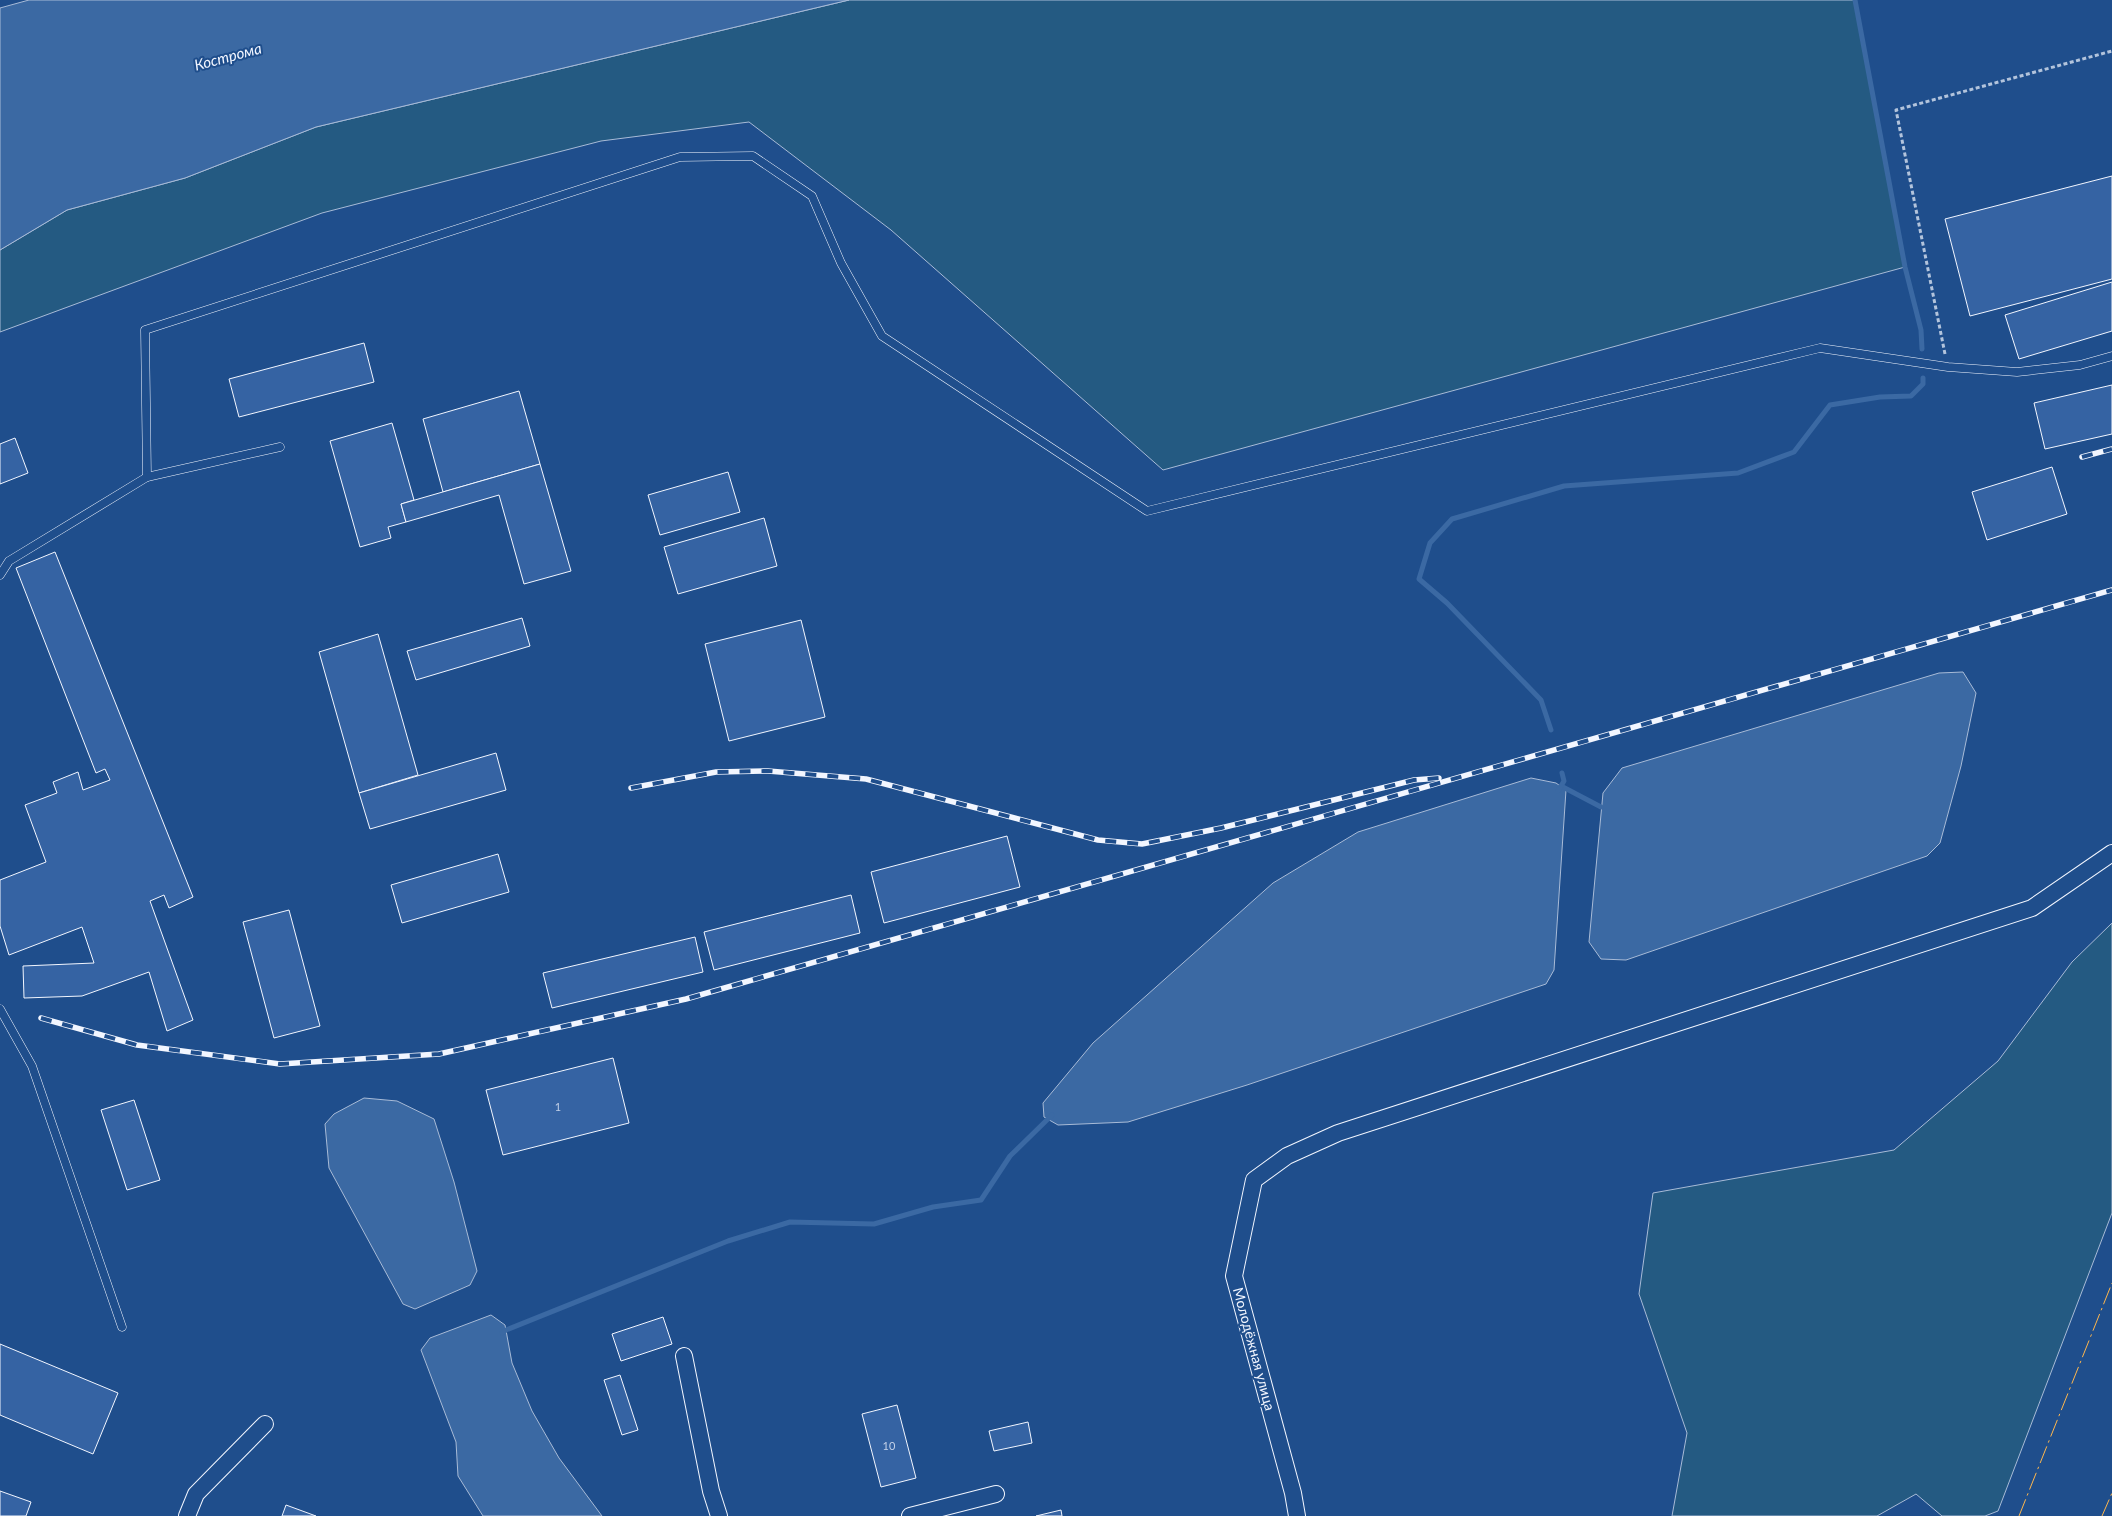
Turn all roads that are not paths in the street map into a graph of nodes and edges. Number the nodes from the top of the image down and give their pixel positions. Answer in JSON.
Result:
{"nodes":[{"id":1,"x":2112,"y":356,"type":"edge"},
{"id":2,"x":280,"y":447,"type":"dead end"},
{"id":3,"x":147,"y":478,"type":"junction"},
{"id":4,"x":0,"y":575,"type":"edge"},
{"id":5,"x":2112,"y":853,"type":"edge"},
{"id":6,"x":0,"y":1009,"type":"edge"},
{"id":7,"x":122,"y":1327,"type":"dead end"},
{"id":8,"x":684,"y":1356,"type":"dead end"},
{"id":9,"x":265,"y":1424,"type":"dead end"},
{"id":10,"x":996,"y":1494,"type":"dead end"},
{"id":11,"x":187,"y":1516,"type":"edge"},
{"id":12,"x":719,"y":1516,"type":"edge"},
{"id":13,"x":910,"y":1516,"type":"edge"},
{"id":14,"x":1297,"y":1516,"type":"edge"}],
"edges":[{"from":1,"to":3,"type":"lane"},
{"from":2,"to":3,"type":"lane"},
{"from":3,"to":4,"type":"lane"},
{"from":5,"to":14,"type":"street","name":"Молодёжная улица"},
{"from":6,"to":7,"type":"lane"},
{"from":8,"to":12,"type":"street"},
{"from":9,"to":11,"type":"street"},
{"from":10,"to":13,"type":"street"}]}
